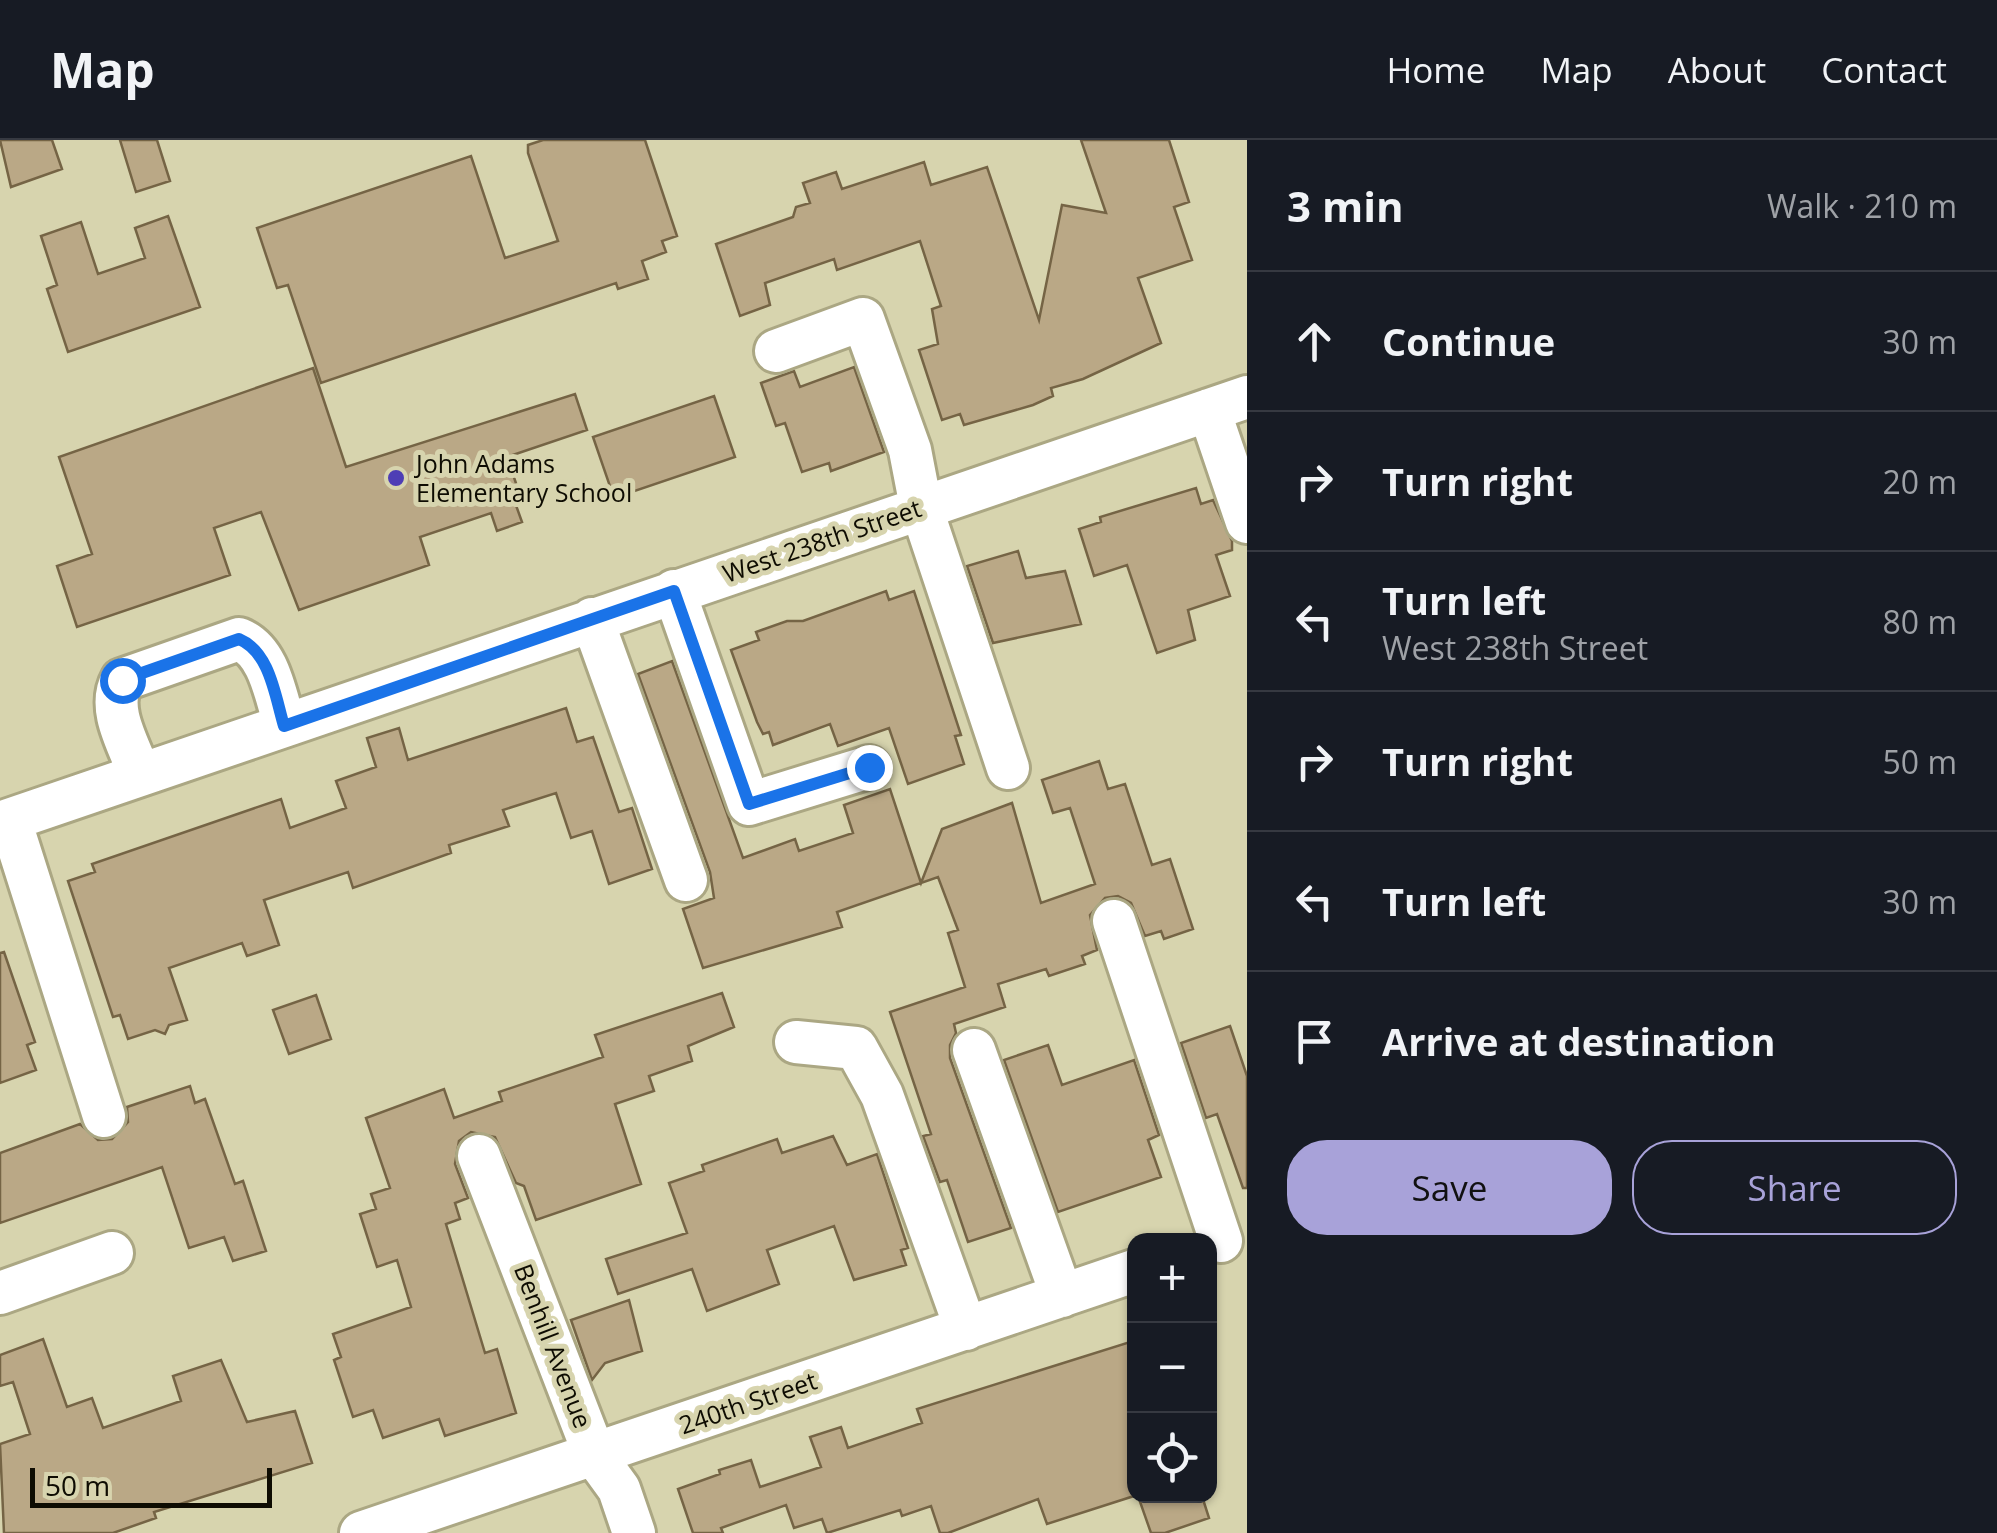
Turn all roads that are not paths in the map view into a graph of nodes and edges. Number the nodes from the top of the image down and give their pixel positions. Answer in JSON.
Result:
{"nodes":[{"id":1,"x":776,"y":350,"type":"dead end"},
{"id":2,"x":1228,"y":404,"type":"edge"},
{"id":3,"x":922,"y":507,"type":"junction"},
{"id":4,"x":1247,"y":522,"type":"edge"},
{"id":5,"x":674,"y":591,"type":"junction"},
{"id":6,"x":592,"y":619,"type":"junction"},
{"id":7,"x":284,"y":726,"type":"junction"},
{"id":8,"x":869,"y":767,"type":"dead end"},
{"id":9,"x":1008,"y":768,"type":"dead end"},
{"id":10,"x":140,"y":775,"type":"junction"},
{"id":11,"x":5,"y":822,"type":"edge"},
{"id":12,"x":686,"y":880,"type":"dead end"},
{"id":13,"x":1114,"y":921,"type":"dead end"},
{"id":14,"x":796,"y":1042,"type":"dead end"},
{"id":15,"x":974,"y":1050,"type":"dead end"},
{"id":16,"x":104,"y":1116,"type":"dead end"},
{"id":17,"x":479,"y":1156,"type":"dead end"},
{"id":18,"x":1226,"y":1239,"type":"edge"},
{"id":19,"x":112,"y":1254,"type":"dead end"},
{"id":20,"x":1127,"y":1273,"type":"edge"},
{"id":21,"x":0,"y":1292,"type":"edge"},
{"id":22,"x":1062,"y":1296,"type":"junction"},
{"id":23,"x":966,"y":1328,"type":"junction"},
{"id":24,"x":596,"y":1456,"type":"junction"},
{"id":25,"x":361,"y":1533,"type":"edge"},
{"id":26,"x":634,"y":1533,"type":"edge"}],
"edges":[{"from":1,"to":3,"type":"street"},
{"from":2,"to":3,"type":"street","name":"West 238th Street"},
{"from":2,"to":4,"type":"street"},
{"from":3,"to":5,"type":"street","name":"West 238th Street"},
{"from":3,"to":9,"type":"street"},
{"from":5,"to":6,"type":"street","name":"West 238th Street"},
{"from":5,"to":8,"type":"street"},
{"from":6,"to":7,"type":"street","name":"West 238th Street"},
{"from":6,"to":12,"type":"street"},
{"from":7,"to":10,"type":"street","name":"West 238th Street"},
{"from":7,"to":10,"type":"street"},
{"from":10,"to":11,"type":"street","name":"West 238th Street"},
{"from":11,"to":16,"type":"street"},
{"from":13,"to":18,"type":"street"},
{"from":14,"to":23,"type":"street"},
{"from":15,"to":22,"type":"street"},
{"from":17,"to":24,"type":"street","name":"Benhill Avenue"},
{"from":19,"to":21,"type":"street"},
{"from":20,"to":22,"type":"street","name":"240th Street"},
{"from":22,"to":23,"type":"street","name":"240th Street"},
{"from":23,"to":24,"type":"street","name":"240th Street"},
{"from":24,"to":25,"type":"street","name":"240th Street"},
{"from":24,"to":26,"type":"street","name":"Benhill Avenue"}]}
